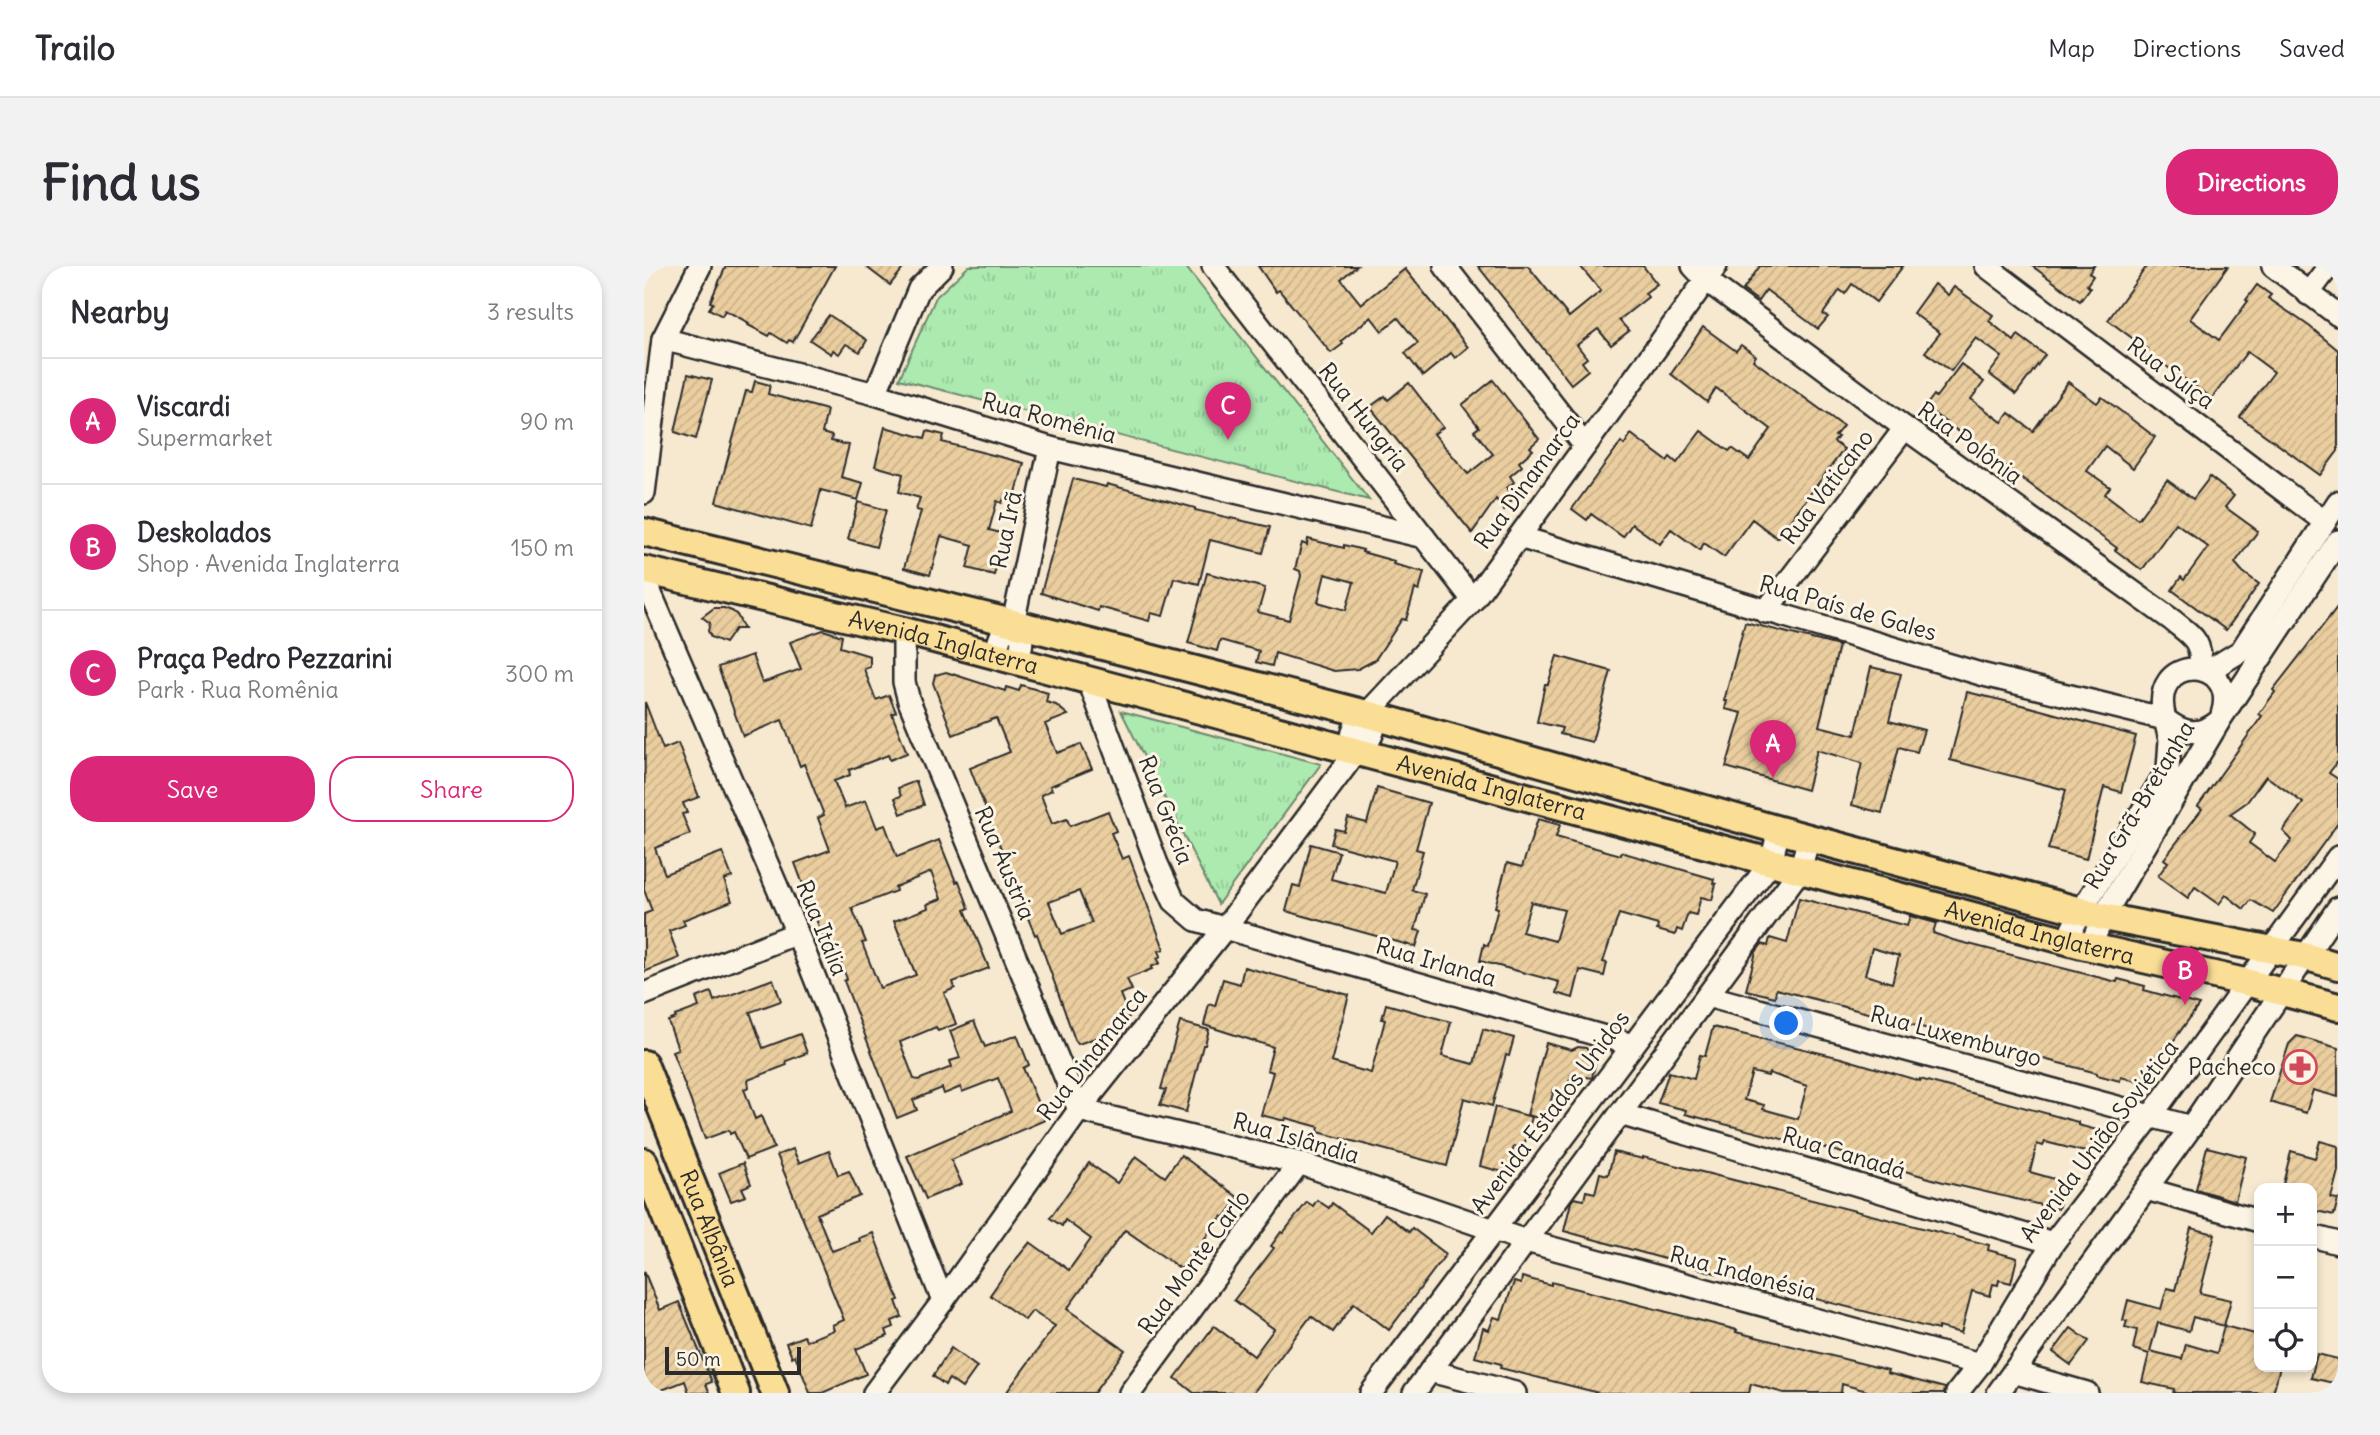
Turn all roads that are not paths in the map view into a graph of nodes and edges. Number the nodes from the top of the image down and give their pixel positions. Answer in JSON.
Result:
{"nodes":[{"id":1,"x":700,"y":266,"type":"edge"},
{"id":2,"x":942,"y":266,"type":"edge"},
{"id":3,"x":1213,"y":266,"type":"edge"},
{"id":4,"x":1445,"y":266,"type":"edge"},
{"id":5,"x":1986,"y":266,"type":"edge"},
{"id":6,"x":2273,"y":266,"type":"edge"},
{"id":7,"x":2329,"y":266,"type":"edge"},
{"id":8,"x":1705,"y":271,"type":"edge"},
{"id":9,"x":2308,"y":294,"type":"junction"},
{"id":10,"x":2338,"y":315,"type":"edge"},
{"id":11,"x":663,"y":339,"type":"junction"},
{"id":12,"x":875,"y":394,"type":"junction"},
{"id":13,"x":1905,"y":429,"type":"junction"},
{"id":14,"x":1585,"y":446,"type":"junction"},
{"id":15,"x":1050,"y":448,"type":"junction"},
{"id":16,"x":1388,"y":491,"type":"junction"},
{"id":17,"x":644,"y":493,"type":"edge"},
{"id":18,"x":2338,"y":502,"type":"edge"},
{"id":19,"x":1354,"y":520,"type":"junction"},
{"id":20,"x":2325,"y":522,"type":"junction"},
{"id":21,"x":653,"y":534,"type":"edge"},
{"id":22,"x":1424,"y":537,"type":"junction"},
{"id":23,"x":1519,"y":537,"type":"junction"},
{"id":24,"x":2338,"y":541,"type":"edge"},
{"id":25,"x":2330,"y":572,"type":"edge"},
{"id":26,"x":647,"y":574,"type":"edge"},
{"id":27,"x":1473,"y":600,"type":"junction"},
{"id":28,"x":1765,"y":612,"type":"junction"},
{"id":29,"x":1013,"y":623,"type":"junction"},
{"id":30,"x":904,"y":631,"type":"junction"},
{"id":31,"x":1006,"y":660,"type":"junction"},
{"id":32,"x":2204,"y":670,"type":"junction"},
{"id":33,"x":1089,"y":681,"type":"junction"},
{"id":34,"x":1367,"y":714,"type":"junction"},
{"id":35,"x":2221,"y":718,"type":"junction"},
{"id":36,"x":2165,"y":719,"type":"junction"},
{"id":37,"x":1356,"y":752,"type":"junction"},
{"id":38,"x":1779,"y":830,"type":"junction"},
{"id":39,"x":1809,"y":838,"type":"junction"},
{"id":40,"x":2338,"y":857,"type":"edge"},
{"id":41,"x":1771,"y":862,"type":"junction"},
{"id":42,"x":1800,"y":870,"type":"junction"},
{"id":43,"x":2338,"y":908,"type":"edge"},
{"id":44,"x":2092,"y":914,"type":"junction"},
{"id":45,"x":1226,"y":929,"type":"junction"},
{"id":46,"x":797,"y":933,"type":"junction"},
{"id":47,"x":2078,"y":944,"type":"junction"},
{"id":48,"x":2272,"y":949,"type":"junction"},
{"id":49,"x":2304,"y":956,"type":"junction"},
{"id":50,"x":2338,"y":966,"type":"edge"},
{"id":51,"x":2249,"y":983,"type":"junction"},
{"id":52,"x":2281,"y":991,"type":"junction"},
{"id":53,"x":644,"y":994,"type":"edge"},
{"id":54,"x":1707,"y":996,"type":"junction"},
{"id":55,"x":2338,"y":1007,"type":"edge"},
{"id":56,"x":1633,"y":1045,"type":"junction"},
{"id":57,"x":644,"y":1064,"type":"edge"},
{"id":58,"x":1079,"y":1110,"type":"junction"},
{"id":59,"x":1620,"y":1114,"type":"junction"},
{"id":60,"x":2151,"y":1115,"type":"junction"},
{"id":61,"x":2191,"y":1127,"type":"junction"},
{"id":62,"x":644,"y":1161,"type":"edge"},
{"id":63,"x":1300,"y":1163,"type":"junction"},
{"id":64,"x":2146,"y":1189,"type":"junction"},
{"id":65,"x":2254,"y":1220,"type":"edge"},
{"id":66,"x":1494,"y":1230,"type":"junction"},
{"id":67,"x":2317,"y":1237,"type":"edge"},
{"id":68,"x":1526,"y":1241,"type":"junction"},
{"id":69,"x":2053,"y":1243,"type":"junction"},
{"id":70,"x":2338,"y":1243,"type":"edge"},
{"id":71,"x":943,"y":1301,"type":"junction"},
{"id":72,"x":1980,"y":1364,"type":"junction"},
{"id":73,"x":1430,"y":1371,"type":"junction"},
{"id":74,"x":2013,"y":1372,"type":"junction"},
{"id":75,"x":736,"y":1393,"type":"edge"},
{"id":76,"x":775,"y":1393,"type":"edge"},
{"id":77,"x":874,"y":1393,"type":"edge"},
{"id":78,"x":1130,"y":1393,"type":"edge"},
{"id":79,"x":1371,"y":1393,"type":"edge"},
{"id":80,"x":1413,"y":1393,"type":"edge"},
{"id":81,"x":1515,"y":1393,"type":"edge"},
{"id":82,"x":1957,"y":1393,"type":"edge"},
{"id":83,"x":1998,"y":1393,"type":"edge"},
{"id":84,"x":2087,"y":1393,"type":"edge"}],
"edges":[{"from":1,"to":11,"type":"street"},
{"from":2,"to":12,"type":"street"},
{"from":3,"to":16,"type":"street","name":"Rua Hungria"},
{"from":4,"to":14,"type":"street"},
{"from":5,"to":20,"type":"street","name":"Rua Suíça"},
{"from":6,"to":9,"type":"street"},
{"from":7,"to":9,"type":"street"},
{"from":8,"to":13,"type":"street","name":"Rua Polônia"},
{"from":8,"to":14,"type":"street","name":"Rua Dinamarca"},
{"from":9,"to":10,"type":"street"},
{"from":11,"to":12,"type":"street","name":"Rua Romênia"},
{"from":11,"to":17,"type":"street"},
{"from":12,"to":15,"type":"street","name":"Rua Romênia"},
{"from":13,"to":28,"type":"street","name":"Rua Vaticano"},
{"from":13,"to":32,"type":"street","name":"Rua Polônia"},
{"from":14,"to":23,"type":"street","name":"Rua Dinamarca"},
{"from":15,"to":19,"type":"street","name":"Rua Romênia"},
{"from":15,"to":29,"type":"street","name":"Rua Irã"},
{"from":16,"to":19,"type":"street"},
{"from":16,"to":22,"type":"street","name":"Rua Hungria"},
{"from":18,"to":20,"type":"street"},
{"from":19,"to":22,"type":"street","name":"Rua Romênia"},
{"from":20,"to":32,"type":"street"},
{"from":21,"to":26,"type":"main road"},
{"from":21,"to":29,"type":"main road","name":"Avenida Inglaterra"},
{"from":22,"to":27,"type":"street","name":"Rua Hungria"},
{"from":23,"to":27,"type":"street","name":"Rua Dinamarca"},
{"from":23,"to":28,"type":"street","name":"Rua País de Gales"},
{"from":24,"to":25,"type":"street","name":"Rua Grã-Bretanha"},
{"from":25,"to":35,"type":"street","name":"Rua Grã-Bretanha"},
{"from":26,"to":30,"type":"main road","name":"Avenida Inglaterra"},
{"from":26,"to":46,"type":"street","name":"Rua Itália"},
{"from":27,"to":34,"type":"street","name":"Rua Dinamarca"},
{"from":28,"to":36,"type":"street","name":"Rua País de Gales"},
{"from":29,"to":31,"type":"street","name":"Rua Irã"},
{"from":29,"to":34,"type":"main road","name":"Avenida Inglaterra"},
{"from":30,"to":31,"type":"main road","name":"Avenida Inglaterra"},
{"from":30,"to":58,"type":"street","name":"Rua Áustria"},
{"from":31,"to":33,"type":"main road","name":"Avenida Inglaterra"},
{"from":32,"to":35,"type":"street"},
{"from":32,"to":36,"type":"street"},
{"from":33,"to":37,"type":"main road","name":"Avenida Inglaterra"},
{"from":33,"to":45,"type":"street","name":"Rua Grécia"},
{"from":34,"to":37,"type":"street","name":"Rua Dinamarca"},
{"from":34,"to":38,"type":"main road","name":"Avenida Inglaterra"},
{"from":35,"to":36,"type":"street"},
{"from":35,"to":44,"type":"street","name":"Rua Grã-Bretanha"},
{"from":36,"to":44,"type":"street","name":"Rua Grã-Bretanha"},
{"from":37,"to":41,"type":"main road","name":"Avenida Inglaterra"},
{"from":37,"to":45,"type":"street","name":"Rua Dinamarca"},
{"from":38,"to":39,"type":"main road","name":"Avenida Inglaterra"},
{"from":38,"to":41,"type":"street"},
{"from":39,"to":42,"type":"street"},
{"from":39,"to":44,"type":"main road","name":"Avenida Inglaterra"},
{"from":40,"to":48,"type":"street","name":"Avenida União Soviética"},
{"from":41,"to":42,"type":"main road","name":"Avenida Inglaterra"},
{"from":41,"to":56,"type":"street","name":"Avenida Estados Unidos"},
{"from":42,"to":47,"type":"main road","name":"Avenida Inglaterra"},
{"from":42,"to":54,"type":"street"},
{"from":43,"to":49,"type":"street"},
{"from":44,"to":47,"type":"street"},
{"from":44,"to":48,"type":"main road","name":"Avenida Inglaterra"},
{"from":45,"to":56,"type":"street","name":"Rua Irlanda"},
{"from":45,"to":58,"type":"street","name":"Rua Dinamarca"},
{"from":46,"to":53,"type":"street"},
{"from":46,"to":71,"type":"street","name":"Rua Itália"},
{"from":47,"to":51,"type":"main road","name":"Avenida Inglaterra"},
{"from":48,"to":49,"type":"main road","name":"Avenida Inglaterra"},
{"from":48,"to":51,"type":"street","name":"Avenida União Soviética"},
{"from":49,"to":50,"type":"main road","name":"Avenida Inglaterra"},
{"from":49,"to":52,"type":"street"},
{"from":51,"to":52,"type":"main road","name":"Avenida Inglaterra"},
{"from":51,"to":60,"type":"street","name":"Avenida União Soviética"},
{"from":52,"to":55,"type":"main road","name":"Avenida Inglaterra"},
{"from":52,"to":61,"type":"street"},
{"from":54,"to":59,"type":"street"},
{"from":54,"to":60,"type":"street","name":"Rua Luxemburgo"},
{"from":56,"to":66,"type":"street","name":"Avenida Estados Unidos"},
{"from":57,"to":76,"type":"main road","name":"Rua Albânia"},
{"from":58,"to":63,"type":"street","name":"Rua Islândia"},
{"from":58,"to":71,"type":"street","name":"Rua Dinamarca"},
{"from":59,"to":68,"type":"street"},
{"from":59,"to":69,"type":"street","name":"Rua Canadá"},
{"from":60,"to":61,"type":"street","name":"Rua Luxemburgo"},
{"from":60,"to":69,"type":"street","name":"Avenida União Soviética"},
{"from":61,"to":64,"type":"street"},
{"from":62,"to":75,"type":"main road","name":"Rua Albânia"},
{"from":63,"to":66,"type":"street","name":"Rua Islândia"},
{"from":63,"to":78,"type":"street","name":"Rua Monte Carlo"},
{"from":64,"to":65,"type":"street"},
{"from":64,"to":74,"type":"street"},
{"from":66,"to":68,"type":"street","name":"Rua Indonésia"},
{"from":66,"to":79,"type":"street","name":"Avenida Estados Unidos"},
{"from":67,"to":70,"type":"street"},
{"from":68,"to":72,"type":"street","name":"Rua Indonésia"},
{"from":68,"to":73,"type":"street"},
{"from":69,"to":72,"type":"street","name":"Avenida União Soviética"},
{"from":71,"to":77,"type":"street","name":"Rua Dinamarca"},
{"from":72,"to":82,"type":"street","name":"Avenida União Soviética"},
{"from":73,"to":80,"type":"street"},
{"from":73,"to":81,"type":"street"},
{"from":74,"to":83,"type":"street"},
{"from":74,"to":84,"type":"street"}]}
